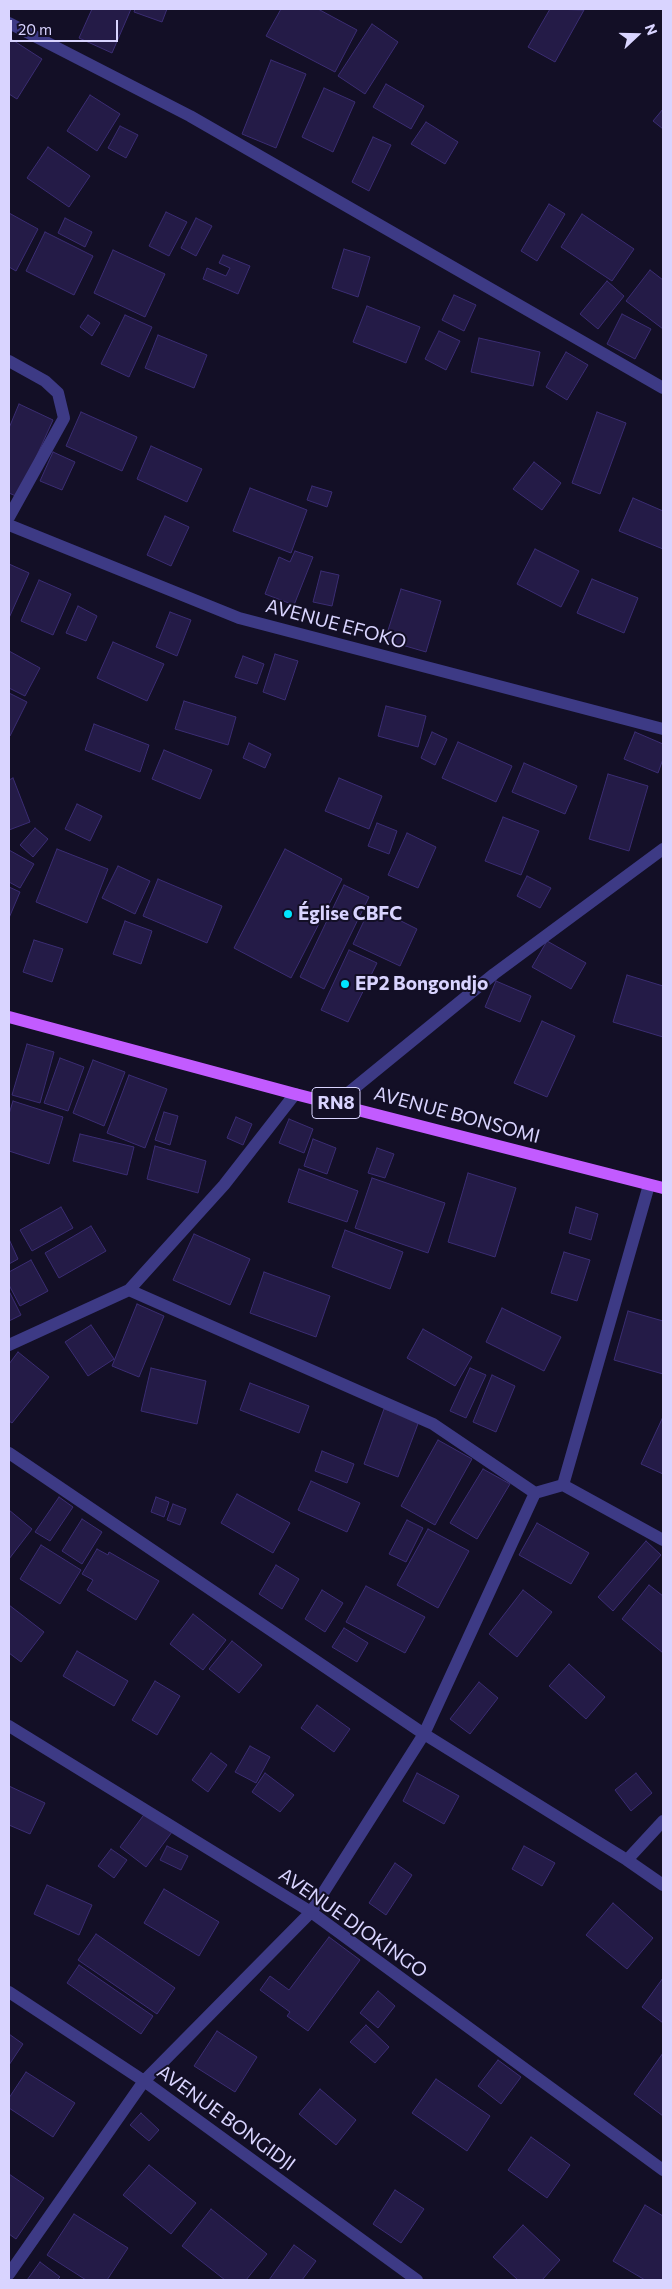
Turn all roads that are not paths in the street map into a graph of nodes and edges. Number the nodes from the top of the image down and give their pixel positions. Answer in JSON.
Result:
{"nodes":[{"id":1,"x":9,"y":23,"type":"edge"},
{"id":2,"x":9,"y":361,"type":"edge"},
{"id":3,"x":663,"y":388,"type":"edge"},
{"id":4,"x":9,"y":517,"type":"edge"},
{"id":5,"x":9,"y":525,"type":"edge"},
{"id":6,"x":663,"y":729,"type":"edge"},
{"id":7,"x":663,"y":849,"type":"edge"},
{"id":8,"x":9,"y":1017,"type":"edge"},
{"id":9,"x":295,"y":1094,"type":"junction"},
{"id":10,"x":336,"y":1103,"type":"junction"},
{"id":11,"x":649,"y":1185,"type":"junction"},
{"id":12,"x":663,"y":1188,"type":"edge"},
{"id":13,"x":129,"y":1290,"type":"junction"},
{"id":14,"x":9,"y":1344,"type":"edge"},
{"id":15,"x":9,"y":1453,"type":"edge"},
{"id":16,"x":563,"y":1485,"type":"junction"},
{"id":17,"x":535,"y":1493,"type":"junction"},
{"id":18,"x":663,"y":1540,"type":"edge"},
{"id":19,"x":9,"y":1726,"type":"edge"},
{"id":20,"x":424,"y":1734,"type":"junction"},
{"id":21,"x":663,"y":1821,"type":"edge"},
{"id":22,"x":627,"y":1860,"type":"junction"},
{"id":23,"x":663,"y":1885,"type":"edge"},
{"id":24,"x":311,"y":1912,"type":"junction"},
{"id":25,"x":9,"y":1992,"type":"edge"},
{"id":26,"x":144,"y":2081,"type":"junction"},
{"id":27,"x":663,"y":2170,"type":"edge"},
{"id":28,"x":9,"y":2274,"type":"edge"},
{"id":29,"x":417,"y":2280,"type":"edge"}],
"edges":[{"from":1,"to":3,"type":"street"},
{"from":2,"to":4,"type":"street"},
{"from":5,"to":6,"type":"street","name":"AVENUE EFOKO"},
{"from":7,"to":10,"type":"street"},
{"from":8,"to":9,"type":"main road","name":"AVENUE BONSOMI","number":"RN8"},
{"from":9,"to":10,"type":"main road","name":"AVENUE BONSOMI","number":"RN8"},
{"from":9,"to":13,"type":"street"},
{"from":10,"to":11,"type":"main road","name":"AVENUE BONSOMI","number":"RN8"},
{"from":11,"to":12,"type":"main road","name":"AVENUE BONSOMI","number":"RN8"},
{"from":11,"to":16,"type":"street"},
{"from":13,"to":14,"type":"street"},
{"from":13,"to":17,"type":"street"},
{"from":15,"to":20,"type":"street"},
{"from":16,"to":17,"type":"street"},
{"from":16,"to":18,"type":"street"},
{"from":17,"to":20,"type":"street"},
{"from":19,"to":24,"type":"street","name":"AVENUE DJOKINGO"},
{"from":20,"to":22,"type":"street"},
{"from":20,"to":24,"type":"street"},
{"from":21,"to":22,"type":"street"},
{"from":22,"to":23,"type":"street"},
{"from":24,"to":26,"type":"street"},
{"from":24,"to":27,"type":"street","name":"AVENUE DJOKINGO"},
{"from":25,"to":26,"type":"street","name":"AVENUE BONGIDJI"},
{"from":26,"to":28,"type":"street"},
{"from":26,"to":29,"type":"street","name":"AVENUE BONGIDJI"}]}
